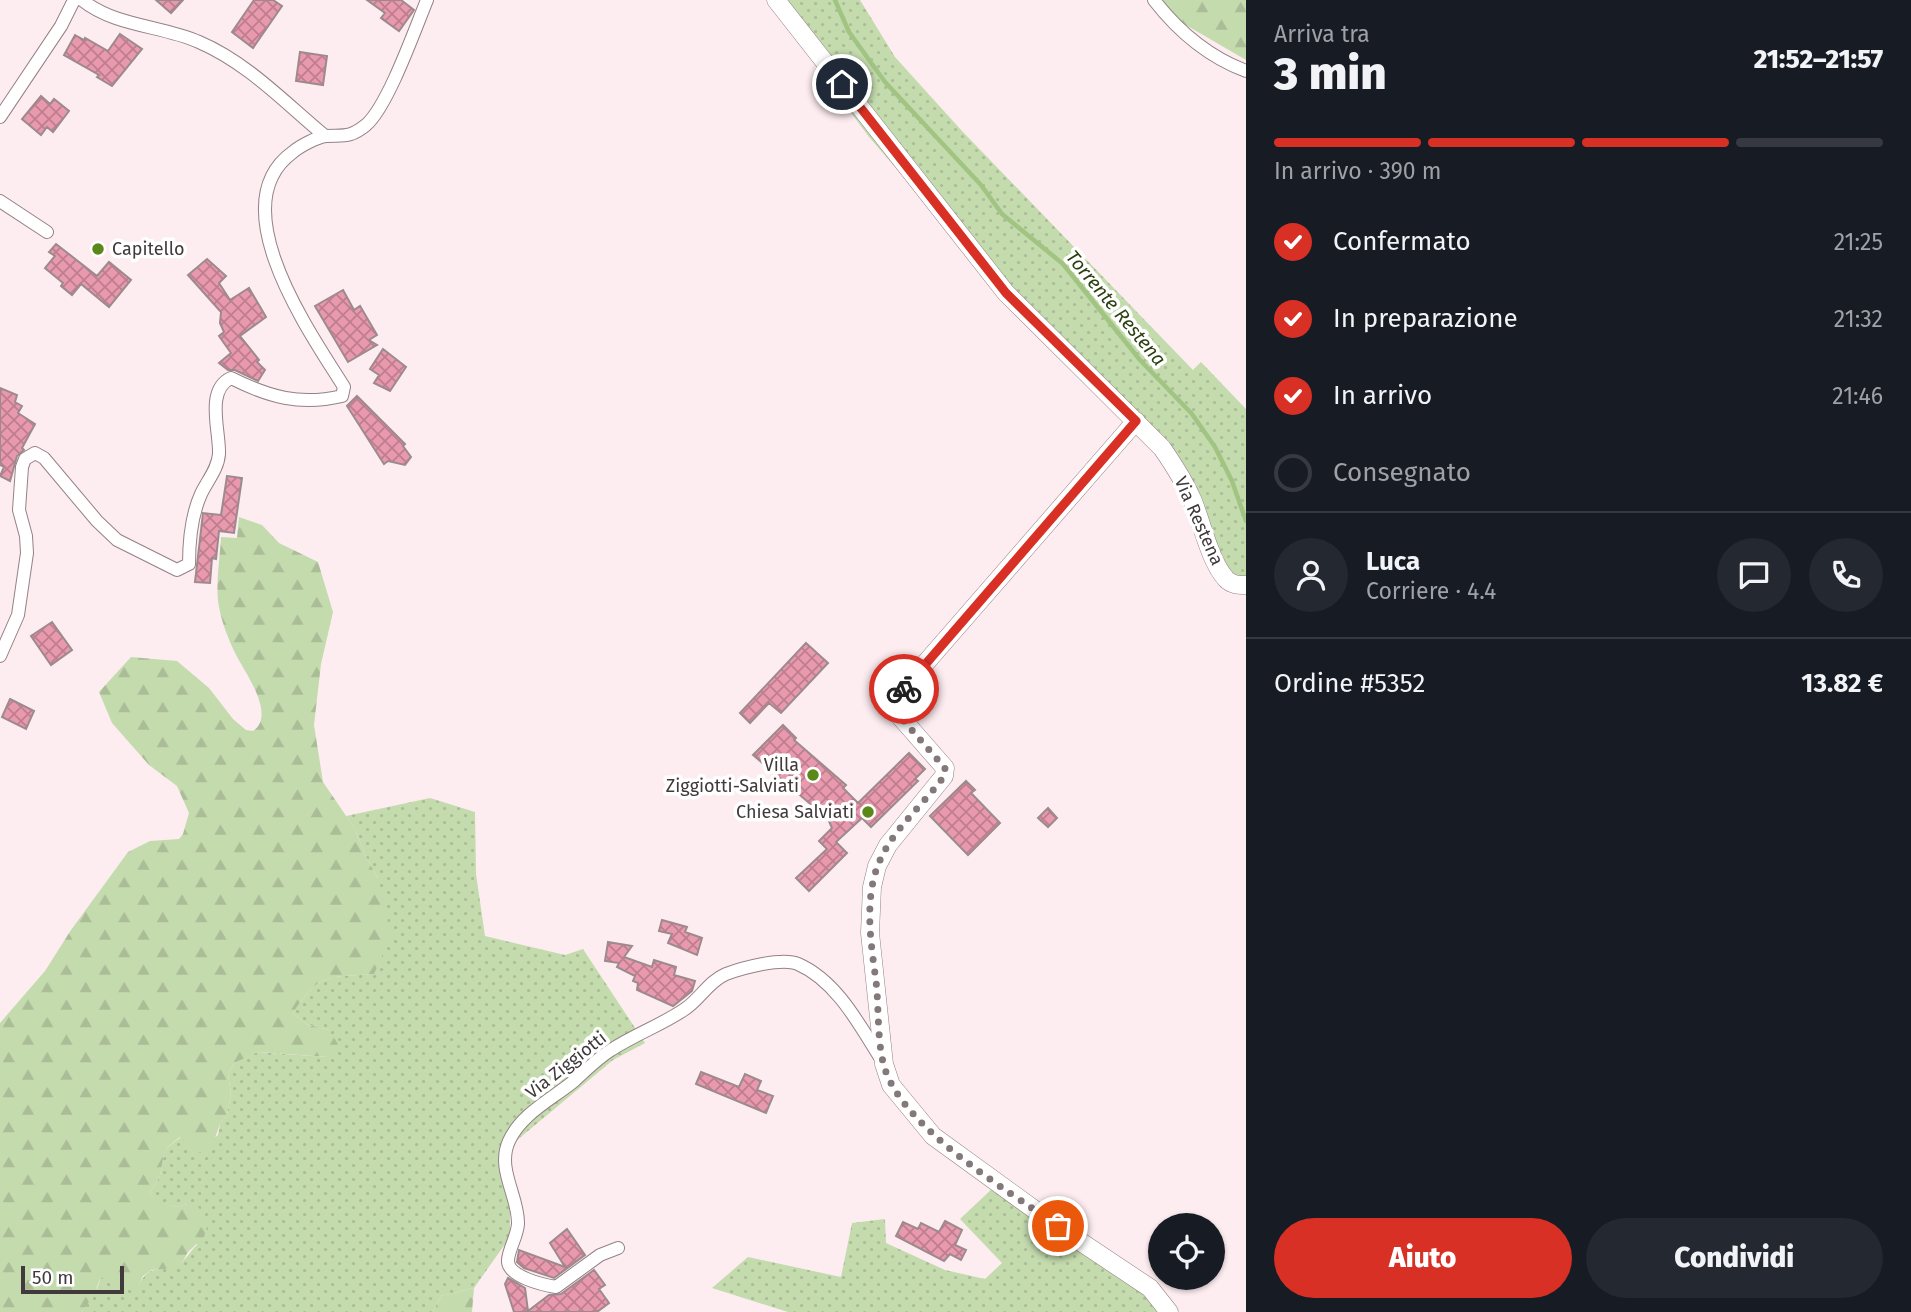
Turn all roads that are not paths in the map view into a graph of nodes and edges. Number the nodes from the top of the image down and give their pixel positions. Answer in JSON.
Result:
{"nodes":[{"id":1,"x":74,"y":0,"type":"edge"},
{"id":2,"x":82,"y":0,"type":"edge"},
{"id":3,"x":427,"y":0,"type":"edge"},
{"id":4,"x":776,"y":0,"type":"edge"},
{"id":5,"x":1154,"y":0,"type":"edge"},
{"id":6,"x":1246,"y":71,"type":"edge"},
{"id":7,"x":0,"y":117,"type":"edge"},
{"id":8,"x":326,"y":136,"type":"junction"},
{"id":9,"x":0,"y":201,"type":"edge"},
{"id":10,"x":47,"y":232,"type":"dead end"},
{"id":11,"x":1136,"y":421,"type":"junction"},
{"id":12,"x":1245,"y":585,"type":"edge"},
{"id":13,"x":0,"y":656,"type":"edge"},
{"id":14,"x":884,"y":1063,"type":"junction"},
{"id":15,"x":618,"y":1248,"type":"dead end"},
{"id":16,"x":1169,"y":1312,"type":"edge"}],
"edges":[{"from":1,"to":7,"type":"street"},
{"from":2,"to":8,"type":"street"},
{"from":3,"to":8,"type":"street"},
{"from":4,"to":11,"type":"street","name":"Via Restena"},
{"from":5,"to":6,"type":"street"},
{"from":8,"to":13,"type":"street"},
{"from":9,"to":10,"type":"street"},
{"from":11,"to":12,"type":"street","name":"Via Restena"},
{"from":11,"to":14,"type":"street"},
{"from":14,"to":15,"type":"street","name":"Via Ziggiotti"},
{"from":14,"to":16,"type":"street"}]}
